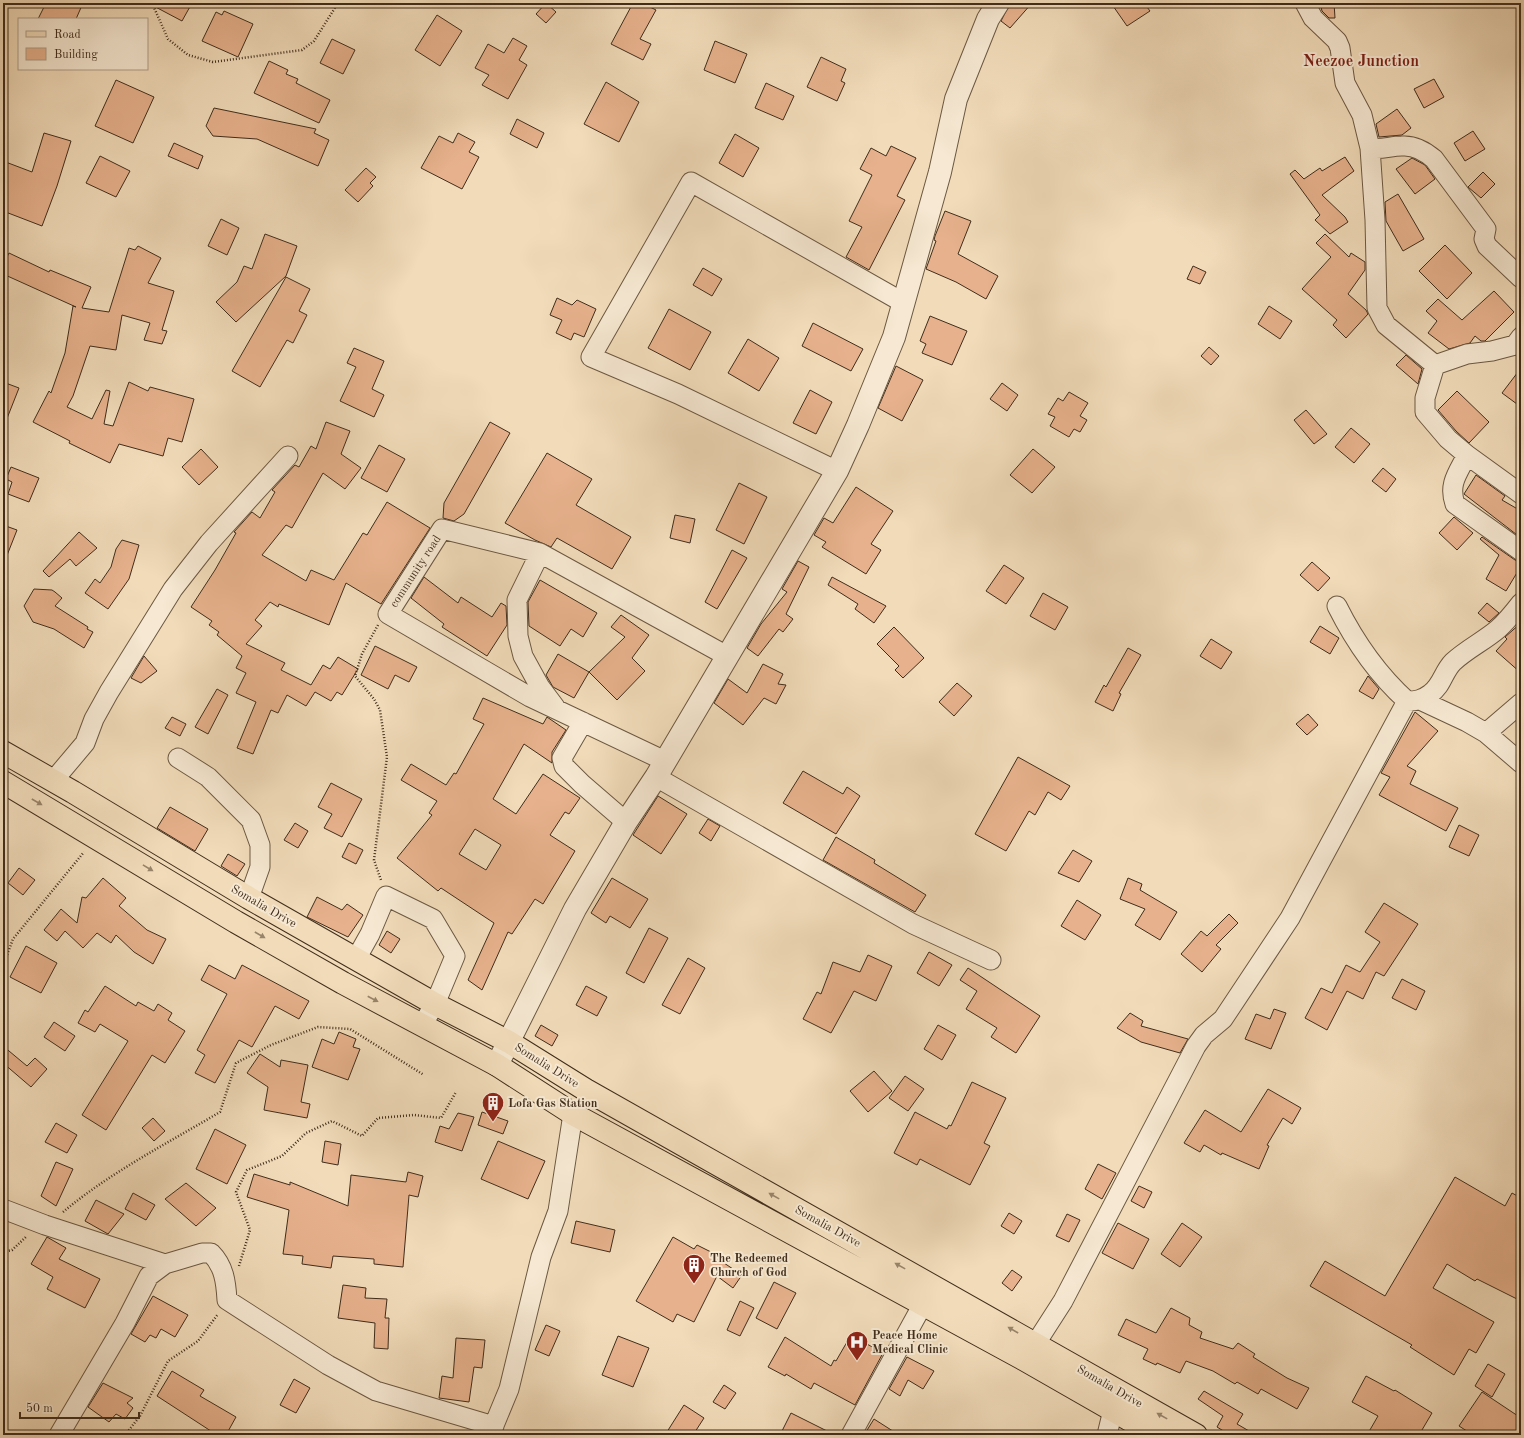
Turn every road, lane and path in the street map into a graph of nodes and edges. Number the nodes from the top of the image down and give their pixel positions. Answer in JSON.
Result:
{"nodes":[{"id":1,"x":152,"y":3,"type":"edge"},
{"id":2,"x":338,"y":3,"type":"edge"},
{"id":3,"x":998,"y":3,"type":"edge"},
{"id":4,"x":1305,"y":3,"type":"edge"},
{"id":5,"x":1370,"y":148,"type":"junction"},
{"id":6,"x":1521,"y":278,"type":"edge"},
{"id":7,"x":904,"y":303,"type":"junction"},
{"id":8,"x":1521,"y":337,"type":"edge"},
{"id":9,"x":1435,"y":365,"type":"junction"},
{"id":10,"x":1467,"y":455,"type":"junction"},
{"id":11,"x":288,"y":456,"type":"dead end"},
{"id":12,"x":837,"y":471,"type":"junction"},
{"id":13,"x":1521,"y":494,"type":"edge"},
{"id":14,"x":1521,"y":551,"type":"edge"},
{"id":15,"x":540,"y":553,"type":"junction"},
{"id":16,"x":1521,"y":603,"type":"edge"},
{"id":17,"x":1337,"y":606,"type":"dead end"},
{"id":18,"x":388,"y":614,"type":"junction"},
{"id":19,"x":727,"y":656,"type":"junction"},
{"id":20,"x":1413,"y":701,"type":"junction"},
{"id":21,"x":1521,"y":703,"type":"edge"},
{"id":22,"x":558,"y":712,"type":"junction"},
{"id":23,"x":583,"y":722,"type":"junction"},
{"id":24,"x":1486,"y":733,"type":"junction"},
{"id":25,"x":3,"y":752,"type":"edge"},
{"id":26,"x":178,"y":758,"type":"dead end"},
{"id":27,"x":1521,"y":763,"type":"edge"},
{"id":28,"x":660,"y":769,"type":"junction"},
{"id":29,"x":53,"y":780,"type":"junction"},
{"id":30,"x":3,"y":782,"type":"edge"},
{"id":31,"x":626,"y":822,"type":"junction"},
{"id":32,"x":96,"y":836,"type":"junction"},
{"id":33,"x":386,"y":896,"type":"junction"},
{"id":34,"x":249,"y":898,"type":"junction"},
{"id":35,"x":356,"y":959,"type":"junction"},
{"id":36,"x":991,"y":960,"type":"dead end"},
{"id":37,"x":3,"y":966,"type":"edge"},
{"id":38,"x":434,"y":1004,"type":"junction"},
{"id":39,"x":422,"y":1025,"type":"junction"},
{"id":40,"x":509,"y":1042,"type":"junction"},
{"id":41,"x":497,"y":1065,"type":"junction"},
{"id":42,"x":424,"y":1075,"type":"dead end"},
{"id":43,"x":456,"y":1092,"type":"dead end"},
{"id":44,"x":573,"y":1114,"type":"junction"},
{"id":45,"x":3,"y":1209,"type":"edge"},
{"id":46,"x":45,"y":1225,"type":"junction"},
{"id":47,"x":3,"y":1252,"type":"edge"},
{"id":48,"x":165,"y":1264,"type":"junction"},
{"id":49,"x":237,"y":1272,"type":"dead end"},
{"id":50,"x":227,"y":1300,"type":"junction"},
{"id":51,"x":923,"y":1304,"type":"junction"},
{"id":52,"x":1031,"y":1352,"type":"junction"},
{"id":53,"x":1113,"y":1410,"type":"junction"},
{"id":54,"x":492,"y":1430,"type":"edge"},
{"id":55,"x":59,"y":1435,"type":"edge"},
{"id":56,"x":125,"y":1435,"type":"edge"},
{"id":57,"x":851,"y":1435,"type":"edge"},
{"id":58,"x":1108,"y":1435,"type":"edge"},
{"id":59,"x":1156,"y":1435,"type":"edge"},
{"id":60,"x":1196,"y":1435,"type":"edge"}],
"edges":[{"from":1,"to":2,"type":"path"},
{"from":3,"to":7,"type":"street"},
{"from":4,"to":5,"type":"street"},
{"from":5,"to":6,"type":"street"},
{"from":5,"to":9,"type":"street"},
{"from":7,"to":12,"type":"street"},
{"from":7,"to":12,"type":"street"},
{"from":8,"to":9,"type":"street"},
{"from":9,"to":10,"type":"street"},
{"from":10,"to":13,"type":"street"},
{"from":10,"to":14,"type":"street"},
{"from":11,"to":29,"type":"street"},
{"from":12,"to":19,"type":"street"},
{"from":15,"to":18,"type":"street","name":"community road"},
{"from":15,"to":19,"type":"street"},
{"from":15,"to":22,"type":"street"},
{"from":16,"to":20,"type":"street"},
{"from":17,"to":20,"type":"street"},
{"from":18,"to":22,"type":"street"},
{"from":18,"to":33,"type":"path"},
{"from":19,"to":28,"type":"street"},
{"from":20,"to":24,"type":"street"},
{"from":20,"to":52,"type":"street"},
{"from":21,"to":24,"type":"street"},
{"from":22,"to":23,"type":"street"},
{"from":23,"to":28,"type":"street"},
{"from":23,"to":31,"type":"street"},
{"from":24,"to":27,"type":"street"},
{"from":25,"to":29,"type":"main road","name":"Somalia Drive"},
{"from":26,"to":34,"type":"street"},
{"from":28,"to":31,"type":"street"},
{"from":28,"to":36,"type":"street"},
{"from":29,"to":34,"type":"main road","name":"Somalia Drive"},
{"from":30,"to":32,"type":"main road","name":"Somalia Drive","one_way":true},
{"from":31,"to":40,"type":"street"},
{"from":32,"to":37,"type":"path"},
{"from":32,"to":39,"type":"main road","name":"Somalia Drive","one_way":true},
{"from":33,"to":35,"type":"street"},
{"from":33,"to":38,"type":"street"},
{"from":34,"to":35,"type":"main road","name":"Somalia Drive"},
{"from":35,"to":38,"type":"main road","name":"Somalia Drive"},
{"from":38,"to":39,"type":"street"},
{"from":38,"to":40,"type":"main road","name":"Somalia Drive"},
{"from":39,"to":41,"type":"main road","name":"Somalia Drive"},
{"from":40,"to":41,"type":"street"},
{"from":52,"to":40,"type":"main road","name":"Somalia Drive","one_way":true},
{"from":41,"to":44,"type":"main road","name":"Somalia Drive"},
{"from":42,"to":46,"type":"path"},
{"from":43,"to":49,"type":"path"},
{"from":44,"to":51,"type":"main road","name":"Somalia Drive"},
{"from":44,"to":54,"type":"street"},
{"from":45,"to":46,"type":"street"},
{"from":46,"to":47,"type":"path"},
{"from":46,"to":48,"type":"street"},
{"from":48,"to":50,"type":"street"},
{"from":48,"to":55,"type":"street"},
{"from":50,"to":54,"type":"street"},
{"from":50,"to":56,"type":"path"},
{"from":51,"to":52,"type":"main road","name":"Somalia Drive"},
{"from":51,"to":57,"type":"street"},
{"from":52,"to":53,"type":"main road","name":"Somalia Drive"},
{"from":60,"to":52,"type":"main road","name":"Somalia Drive","one_way":true},
{"from":53,"to":58,"type":"street"},
{"from":53,"to":59,"type":"main road","name":"Somalia Drive"}]}
